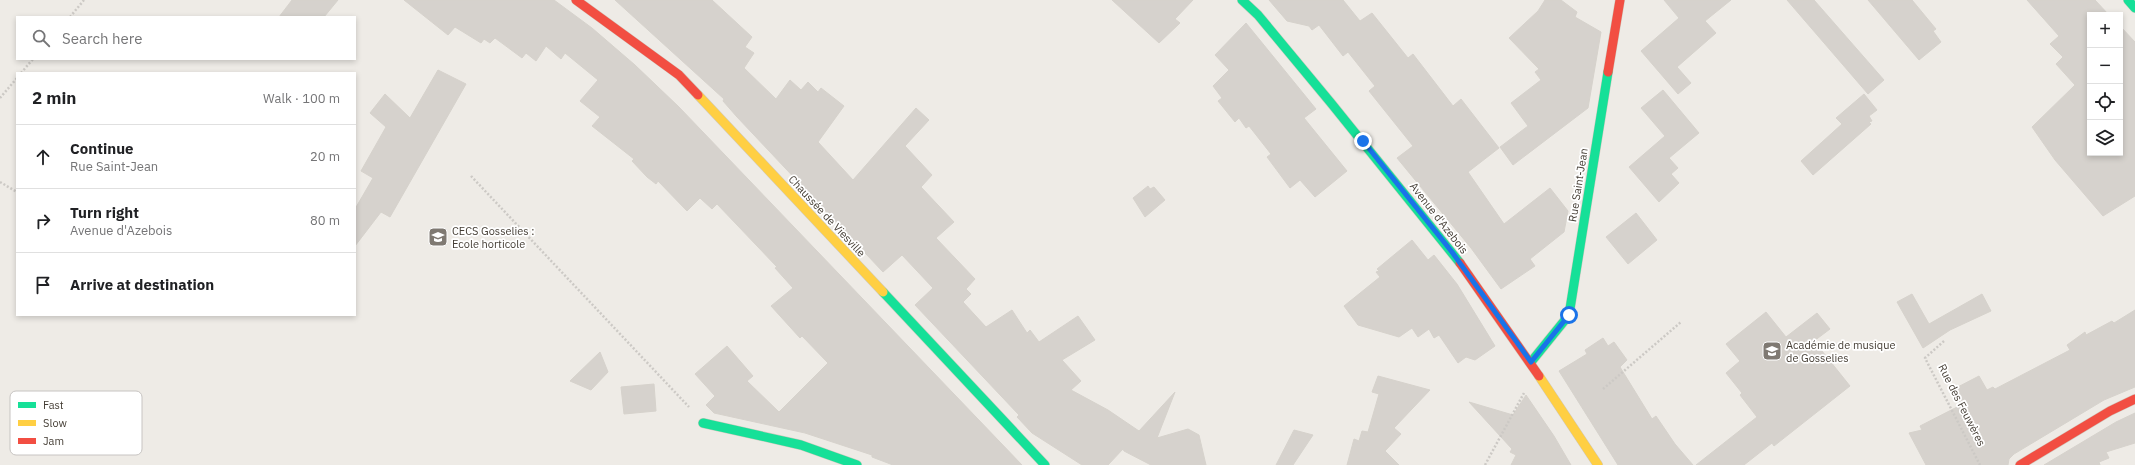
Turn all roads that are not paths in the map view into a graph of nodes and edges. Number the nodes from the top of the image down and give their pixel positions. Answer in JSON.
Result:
{"nodes":[{"id":1,"x":576,"y":0,"type":"edge"},
{"id":2,"x":1242,"y":0,"type":"edge"},
{"id":3,"x":1620,"y":0,"type":"edge"},
{"id":4,"x":2128,"y":0,"type":"edge"},
{"id":5,"x":2135,"y":8,"type":"edge"},
{"id":6,"x":1531,"y":362,"type":"junction"},
{"id":7,"x":2135,"y":399,"type":"edge"},
{"id":8,"x":703,"y":422,"type":"road end"},
{"id":9,"x":857,"y":465,"type":"edge"},
{"id":10,"x":1045,"y":465,"type":"edge"},
{"id":11,"x":1598,"y":465,"type":"edge"},
{"id":12,"x":2020,"y":465,"type":"edge"}],
"edges":[{"from":1,"to":10,"type":"street","name":"Chaussée de Viesville"},
{"from":2,"to":6,"type":"street","name":"Avenue d'Azebois"},
{"from":3,"to":6,"type":"street","name":"Rue Saint-Jean"},
{"from":4,"to":5,"type":"street"},
{"from":6,"to":11,"type":"street","name":"Avenue d'Azebois"},
{"from":7,"to":12,"type":"street"},
{"from":8,"to":9,"type":"street"}]}
